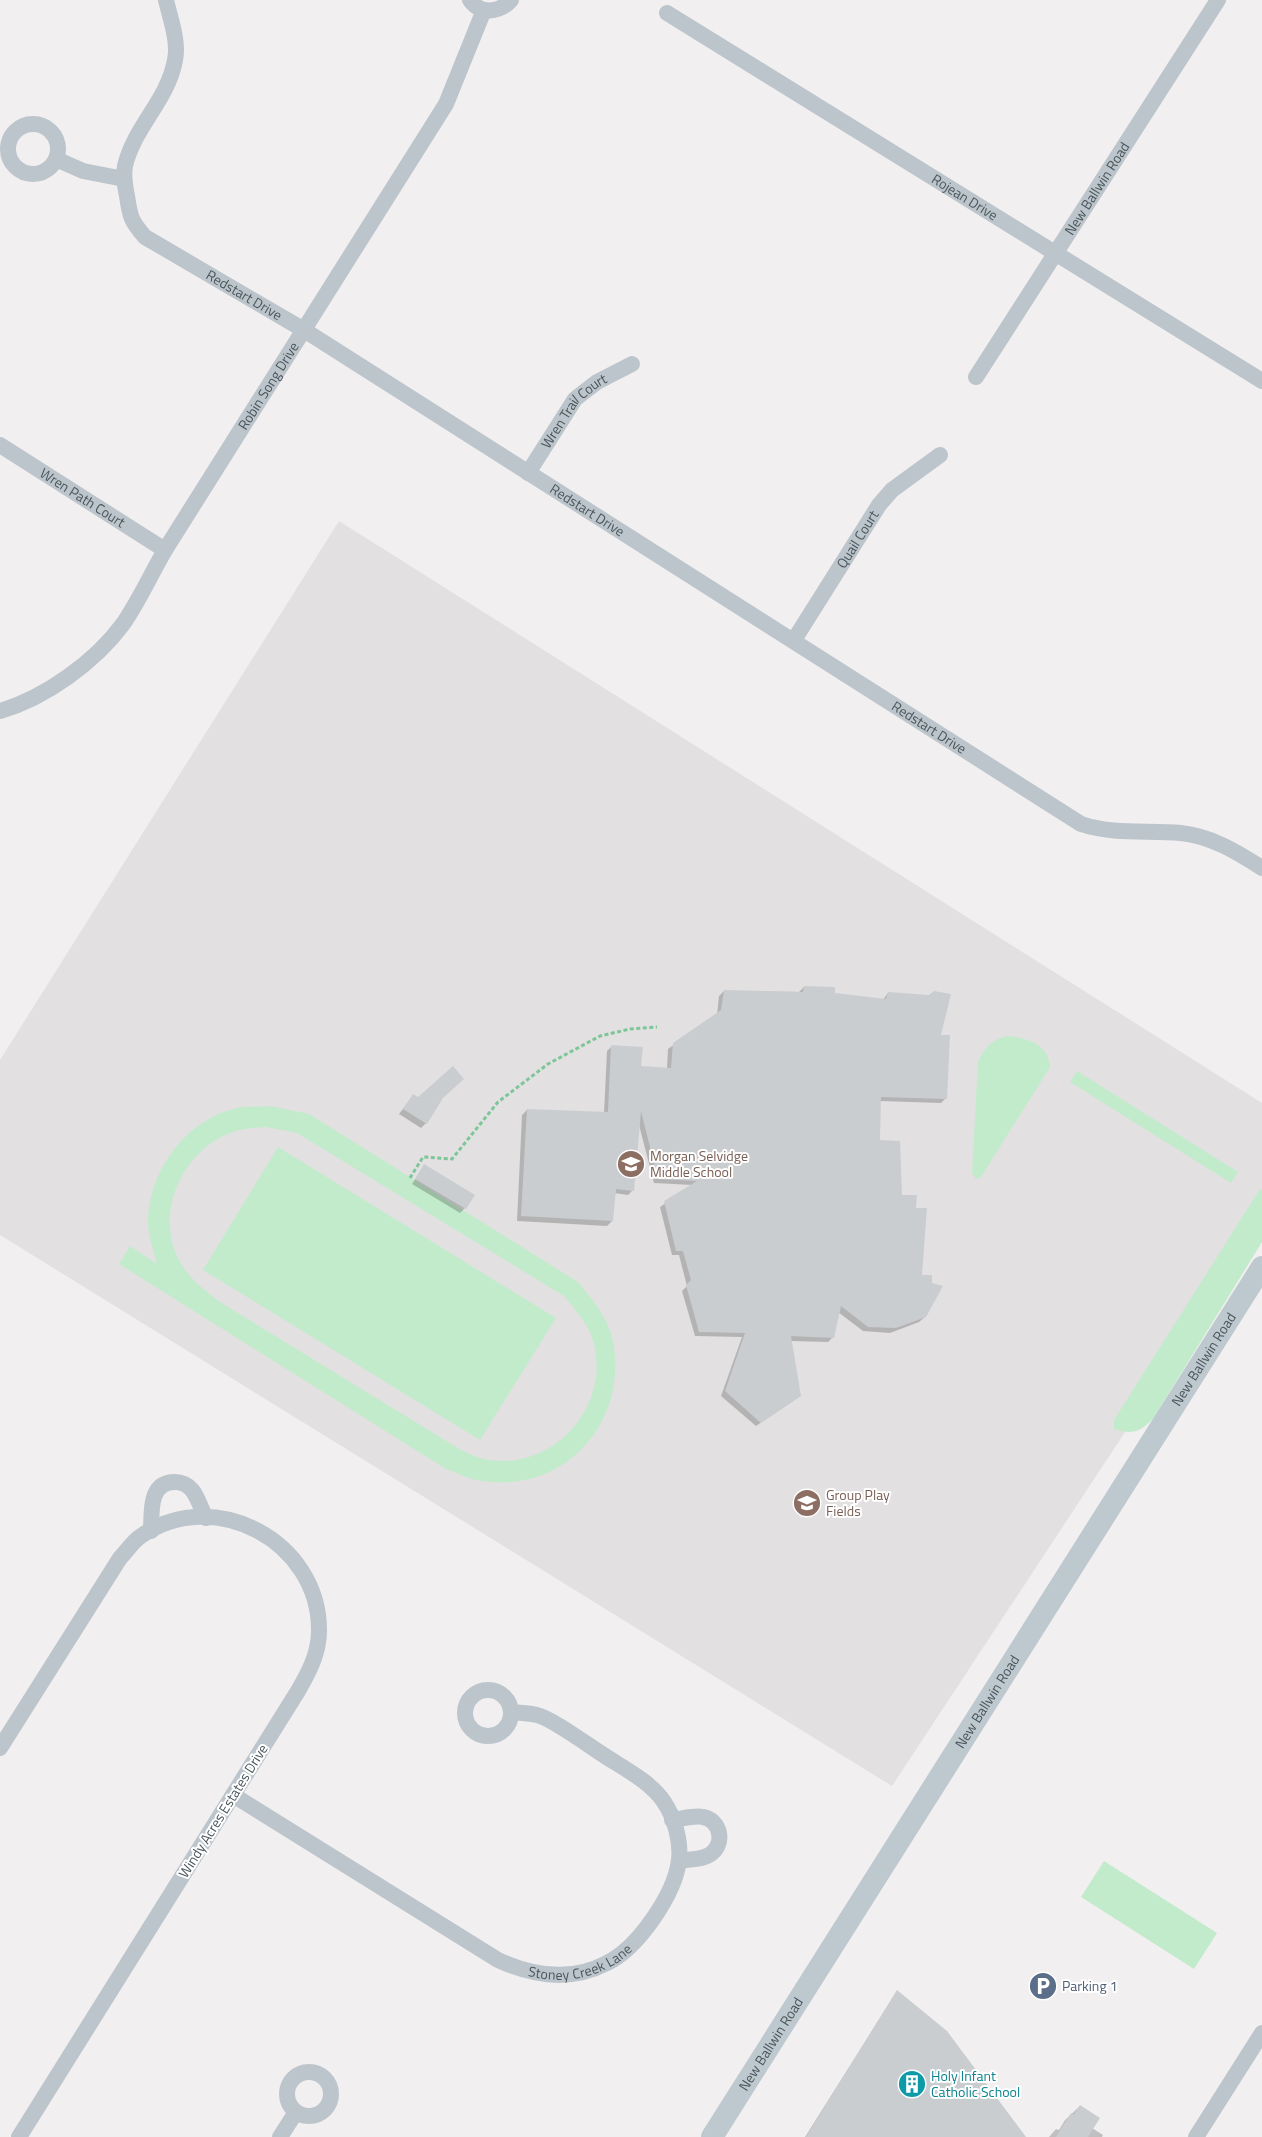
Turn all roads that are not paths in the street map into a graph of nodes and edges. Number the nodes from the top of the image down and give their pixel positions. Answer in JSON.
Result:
{"nodes":[{"id":1,"x":166,"y":0,"type":"edge"},
{"id":2,"x":470,"y":0,"type":"edge"},
{"id":3,"x":511,"y":0,"type":"edge"},
{"id":4,"x":1218,"y":0,"type":"edge"},
{"id":5,"x":484,"y":10,"type":"junction"},
{"id":6,"x":667,"y":13,"type":"dead end"},
{"id":7,"x":56,"y":159,"type":"dead end"},
{"id":8,"x":124,"y":179,"type":"junction"},
{"id":9,"x":1055,"y":254,"type":"junction"},
{"id":10,"x":304,"y":330,"type":"junction"},
{"id":11,"x":632,"y":364,"type":"dead end"},
{"id":12,"x":976,"y":378,"type":"dead end"},
{"id":13,"x":1262,"y":381,"type":"edge"},
{"id":14,"x":0,"y":445,"type":"edge"},
{"id":15,"x":940,"y":455,"type":"dead end"},
{"id":16,"x":528,"y":472,"type":"junction"},
{"id":17,"x":165,"y":550,"type":"junction"},
{"id":18,"x":794,"y":640,"type":"junction"},
{"id":19,"x":0,"y":711,"type":"edge"},
{"id":20,"x":1262,"y":868,"type":"edge"},
{"id":21,"x":1262,"y":1267,"type":"edge"},
{"id":22,"x":206,"y":1518,"type":"junction"},
{"id":23,"x":152,"y":1531,"type":"junction"},
{"id":24,"x":511,"y":1712,"type":"dead end"},
{"id":25,"x":0,"y":1748,"type":"edge"},
{"id":26,"x":234,"y":1795,"type":"junction"},
{"id":27,"x":672,"y":1820,"type":"junction"},
{"id":28,"x":679,"y":1861,"type":"junction"},
{"id":29,"x":1262,"y":2033,"type":"edge"},
{"id":30,"x":296,"y":2112,"type":"dead end"},
{"id":31,"x":19,"y":2137,"type":"edge"},
{"id":32,"x":280,"y":2137,"type":"edge"},
{"id":33,"x":712,"y":2137,"type":"edge"},
{"id":34,"x":1196,"y":2137,"type":"edge"}],
"edges":[{"from":1,"to":8,"type":"street","name":"Redstart Drive"},
{"from":2,"to":5,"type":"street"},
{"from":3,"to":5,"type":"street"},
{"from":4,"to":9,"type":"street","name":"New Ballwin Road"},
{"from":5,"to":10,"type":"street","name":"Robin Song Drive"},
{"from":6,"to":9,"type":"street","name":"Rojean Drive"},
{"from":7,"to":8,"type":"street"},
{"from":8,"to":10,"type":"street","name":"Redstart Drive"},
{"from":9,"to":12,"type":"street","name":"New Ballwin Road"},
{"from":9,"to":13,"type":"street","name":"Rojean Drive"},
{"from":10,"to":16,"type":"street","name":"Redstart Drive"},
{"from":10,"to":17,"type":"street","name":"Robin Song Drive"},
{"from":11,"to":16,"type":"street","name":"Wren Trail Court"},
{"from":14,"to":17,"type":"street","name":"Wren Path Court"},
{"from":15,"to":18,"type":"street","name":"Quail Court"},
{"from":16,"to":18,"type":"street","name":"Redstart Drive"},
{"from":17,"to":19,"type":"street","name":"Robin Song Drive"},
{"from":18,"to":20,"type":"street","name":"Redstart Drive"},
{"from":21,"to":33,"type":"main road","name":"New Ballwin Road"},
{"from":22,"to":23,"type":"street","name":"Windy Acres Estates Drive"},
{"from":22,"to":23,"type":"street"},
{"from":22,"to":26,"type":"street","name":"Windy Acres Estates Drive"},
{"from":23,"to":25,"type":"street","name":"Windy Acres Estates Drive"},
{"from":24,"to":27,"type":"street","name":"Stoney Creek Lane"},
{"from":26,"to":28,"type":"street","name":"Stoney Creek Lane"},
{"from":26,"to":31,"type":"street","name":"Windy Acres Estates Drive"},
{"from":27,"to":28,"type":"street","name":"Stoney Creek Lane"},
{"from":27,"to":28,"type":"street"},
{"from":29,"to":34,"type":"street"},
{"from":30,"to":32,"type":"street"}]}
